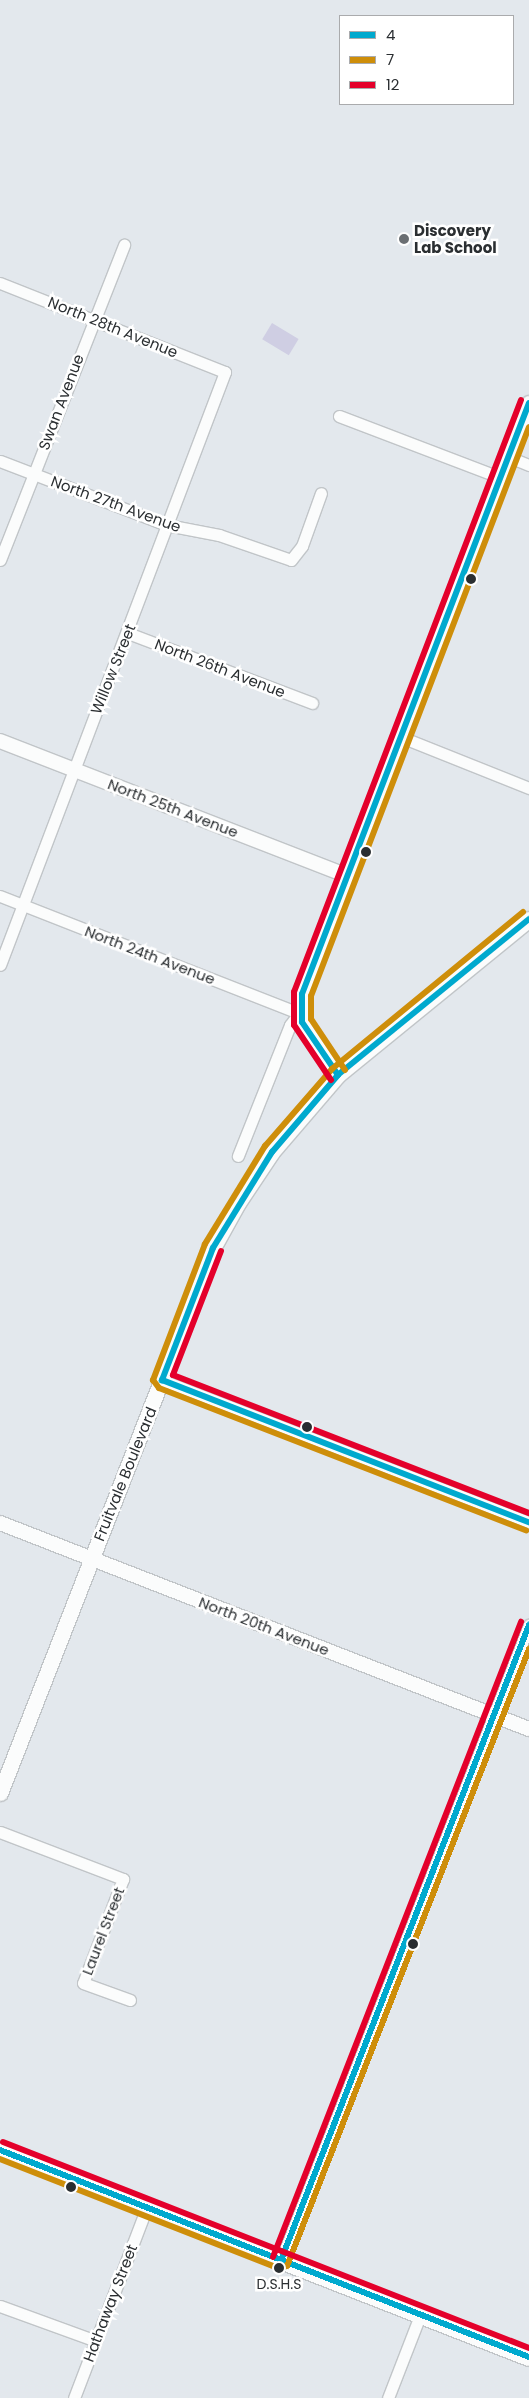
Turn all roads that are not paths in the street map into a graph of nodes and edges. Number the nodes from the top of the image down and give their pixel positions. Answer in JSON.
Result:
{"nodes":[{"id":1,"x":124,"y":245,"type":"dead end"},
{"id":2,"x":0,"y":283,"type":"edge"},
{"id":3,"x":93,"y":318,"type":"junction"},
{"id":4,"x":226,"y":372,"type":"joint"},
{"id":5,"x":529,"y":403,"type":"edge"},
{"id":6,"x":339,"y":416,"type":"dead end"},
{"id":7,"x":509,"y":457,"type":"junction"},
{"id":8,"x":0,"y":461,"type":"edge"},
{"id":9,"x":529,"y":465,"type":"edge"},
{"id":10,"x":34,"y":474,"type":"junction"},
{"id":11,"x":501,"y":478,"type":"junction"},
{"id":12,"x":321,"y":493,"type":"dead end"},
{"id":13,"x":168,"y":525,"type":"junction"},
{"id":14,"x":0,"y":560,"type":"edge"},
{"id":15,"x":128,"y":633,"type":"junction"},
{"id":16,"x":312,"y":702,"type":"dead end"},
{"id":17,"x":401,"y":736,"type":"junction"},
{"id":18,"x":0,"y":741,"type":"edge"},
{"id":19,"x":74,"y":769,"type":"junction"},
{"id":20,"x":529,"y":788,"type":"edge"},
{"id":21,"x":346,"y":875,"type":"junction"},
{"id":22,"x":0,"y":896,"type":"edge"},
{"id":23,"x":23,"y":906,"type":"junction"},
{"id":24,"x":529,"y":919,"type":"edge"},
{"id":25,"x":0,"y":965,"type":"edge"},
{"id":26,"x":299,"y":1014,"type":"junction"},
{"id":27,"x":338,"y":1075,"type":"junction"},
{"id":28,"x":238,"y":1156,"type":"dead end"},
{"id":29,"x":162,"y":1380,"type":"junction"},
{"id":30,"x":529,"y":1522,"type":"edge"},
{"id":31,"x":0,"y":1523,"type":"edge"},
{"id":32,"x":91,"y":1559,"type":"junction"},
{"id":33,"x":529,"y":1625,"type":"edge"},
{"id":34,"x":495,"y":1715,"type":"junction"},
{"id":35,"x":529,"y":1729,"type":"edge"},
{"id":36,"x":0,"y":1793,"type":"edge"},
{"id":37,"x":0,"y":1832,"type":"edge"},
{"id":38,"x":130,"y":2000,"type":"dead end"},
{"id":39,"x":0,"y":2150,"type":"edge"},
{"id":40,"x":146,"y":2209,"type":"junction"},
{"id":41,"x":281,"y":2260,"type":"junction"},
{"id":42,"x":0,"y":2306,"type":"edge"},
{"id":43,"x":421,"y":2313,"type":"junction"},
{"id":44,"x":96,"y":2341,"type":"junction"},
{"id":45,"x":529,"y":2357,"type":"edge"},
{"id":46,"x":74,"y":2398,"type":"edge"},
{"id":47,"x":388,"y":2398,"type":"edge"}],
"edges":[{"from":1,"to":3,"type":"street","name":"Swan Avenue"},
{"from":2,"to":3,"type":"street","name":"North 28th Avenue"},
{"from":3,"to":4,"type":"street","name":"North 28th Avenue"},
{"from":3,"to":10,"type":"street","name":"Swan Avenue"},
{"from":4,"to":13,"type":"street","name":"Willow Street"},
{"from":5,"to":7,"type":"street"},
{"from":6,"to":11,"type":"street"},
{"from":7,"to":9,"type":"street"},
{"from":7,"to":11,"type":"street"},
{"from":8,"to":10,"type":"street","name":"North 27th Avenue"},
{"from":10,"to":13,"type":"street","name":"North 27th Avenue"},
{"from":10,"to":14,"type":"street","name":"Swan Avenue"},
{"from":11,"to":17,"type":"street"},
{"from":12,"to":13,"type":"street","name":"North 27th Avenue"},
{"from":13,"to":15,"type":"street","name":"Willow Street"},
{"from":15,"to":16,"type":"street","name":"North 26th Avenue"},
{"from":15,"to":19,"type":"street","name":"Willow Street"},
{"from":17,"to":20,"type":"street"},
{"from":17,"to":21,"type":"street"},
{"from":18,"to":19,"type":"street","name":"North 25th Avenue"},
{"from":19,"to":21,"type":"street","name":"North 25th Avenue"},
{"from":19,"to":23,"type":"street","name":"Willow Street"},
{"from":21,"to":26,"type":"street"},
{"from":22,"to":23,"type":"street","name":"North 24th Avenue"},
{"from":23,"to":25,"type":"street","name":"Willow Street"},
{"from":23,"to":26,"type":"street","name":"North 24th Avenue"},
{"from":24,"to":27,"type":"main road","name":"Fruitvale Boulevard"},
{"from":26,"to":27,"type":"street"},
{"from":26,"to":28,"type":"street"},
{"from":27,"to":29,"type":"main road","name":"Fruitvale Boulevard"},
{"from":29,"to":30,"type":"street"},
{"from":29,"to":32,"type":"main road","name":"Fruitvale Boulevard"},
{"from":31,"to":32,"type":"street","name":"North 20th Avenue"},
{"from":32,"to":34,"type":"street","name":"North 20th Avenue"},
{"from":32,"to":36,"type":"main road","name":"Fruitvale Boulevard"},
{"from":33,"to":34,"type":"street"},
{"from":34,"to":35,"type":"street","name":"North 20th Avenue"},
{"from":34,"to":41,"type":"street"},
{"from":37,"to":38,"type":"street","name":"Laurel Street"},
{"from":39,"to":40,"type":"main road"},
{"from":40,"to":41,"type":"main road"},
{"from":40,"to":44,"type":"street","name":"Hathaway Street"},
{"from":41,"to":43,"type":"main road"},
{"from":42,"to":44,"type":"street"},
{"from":43,"to":45,"type":"main road"},
{"from":43,"to":47,"type":"street"},
{"from":44,"to":46,"type":"street","name":"Hathaway Street"}]}
